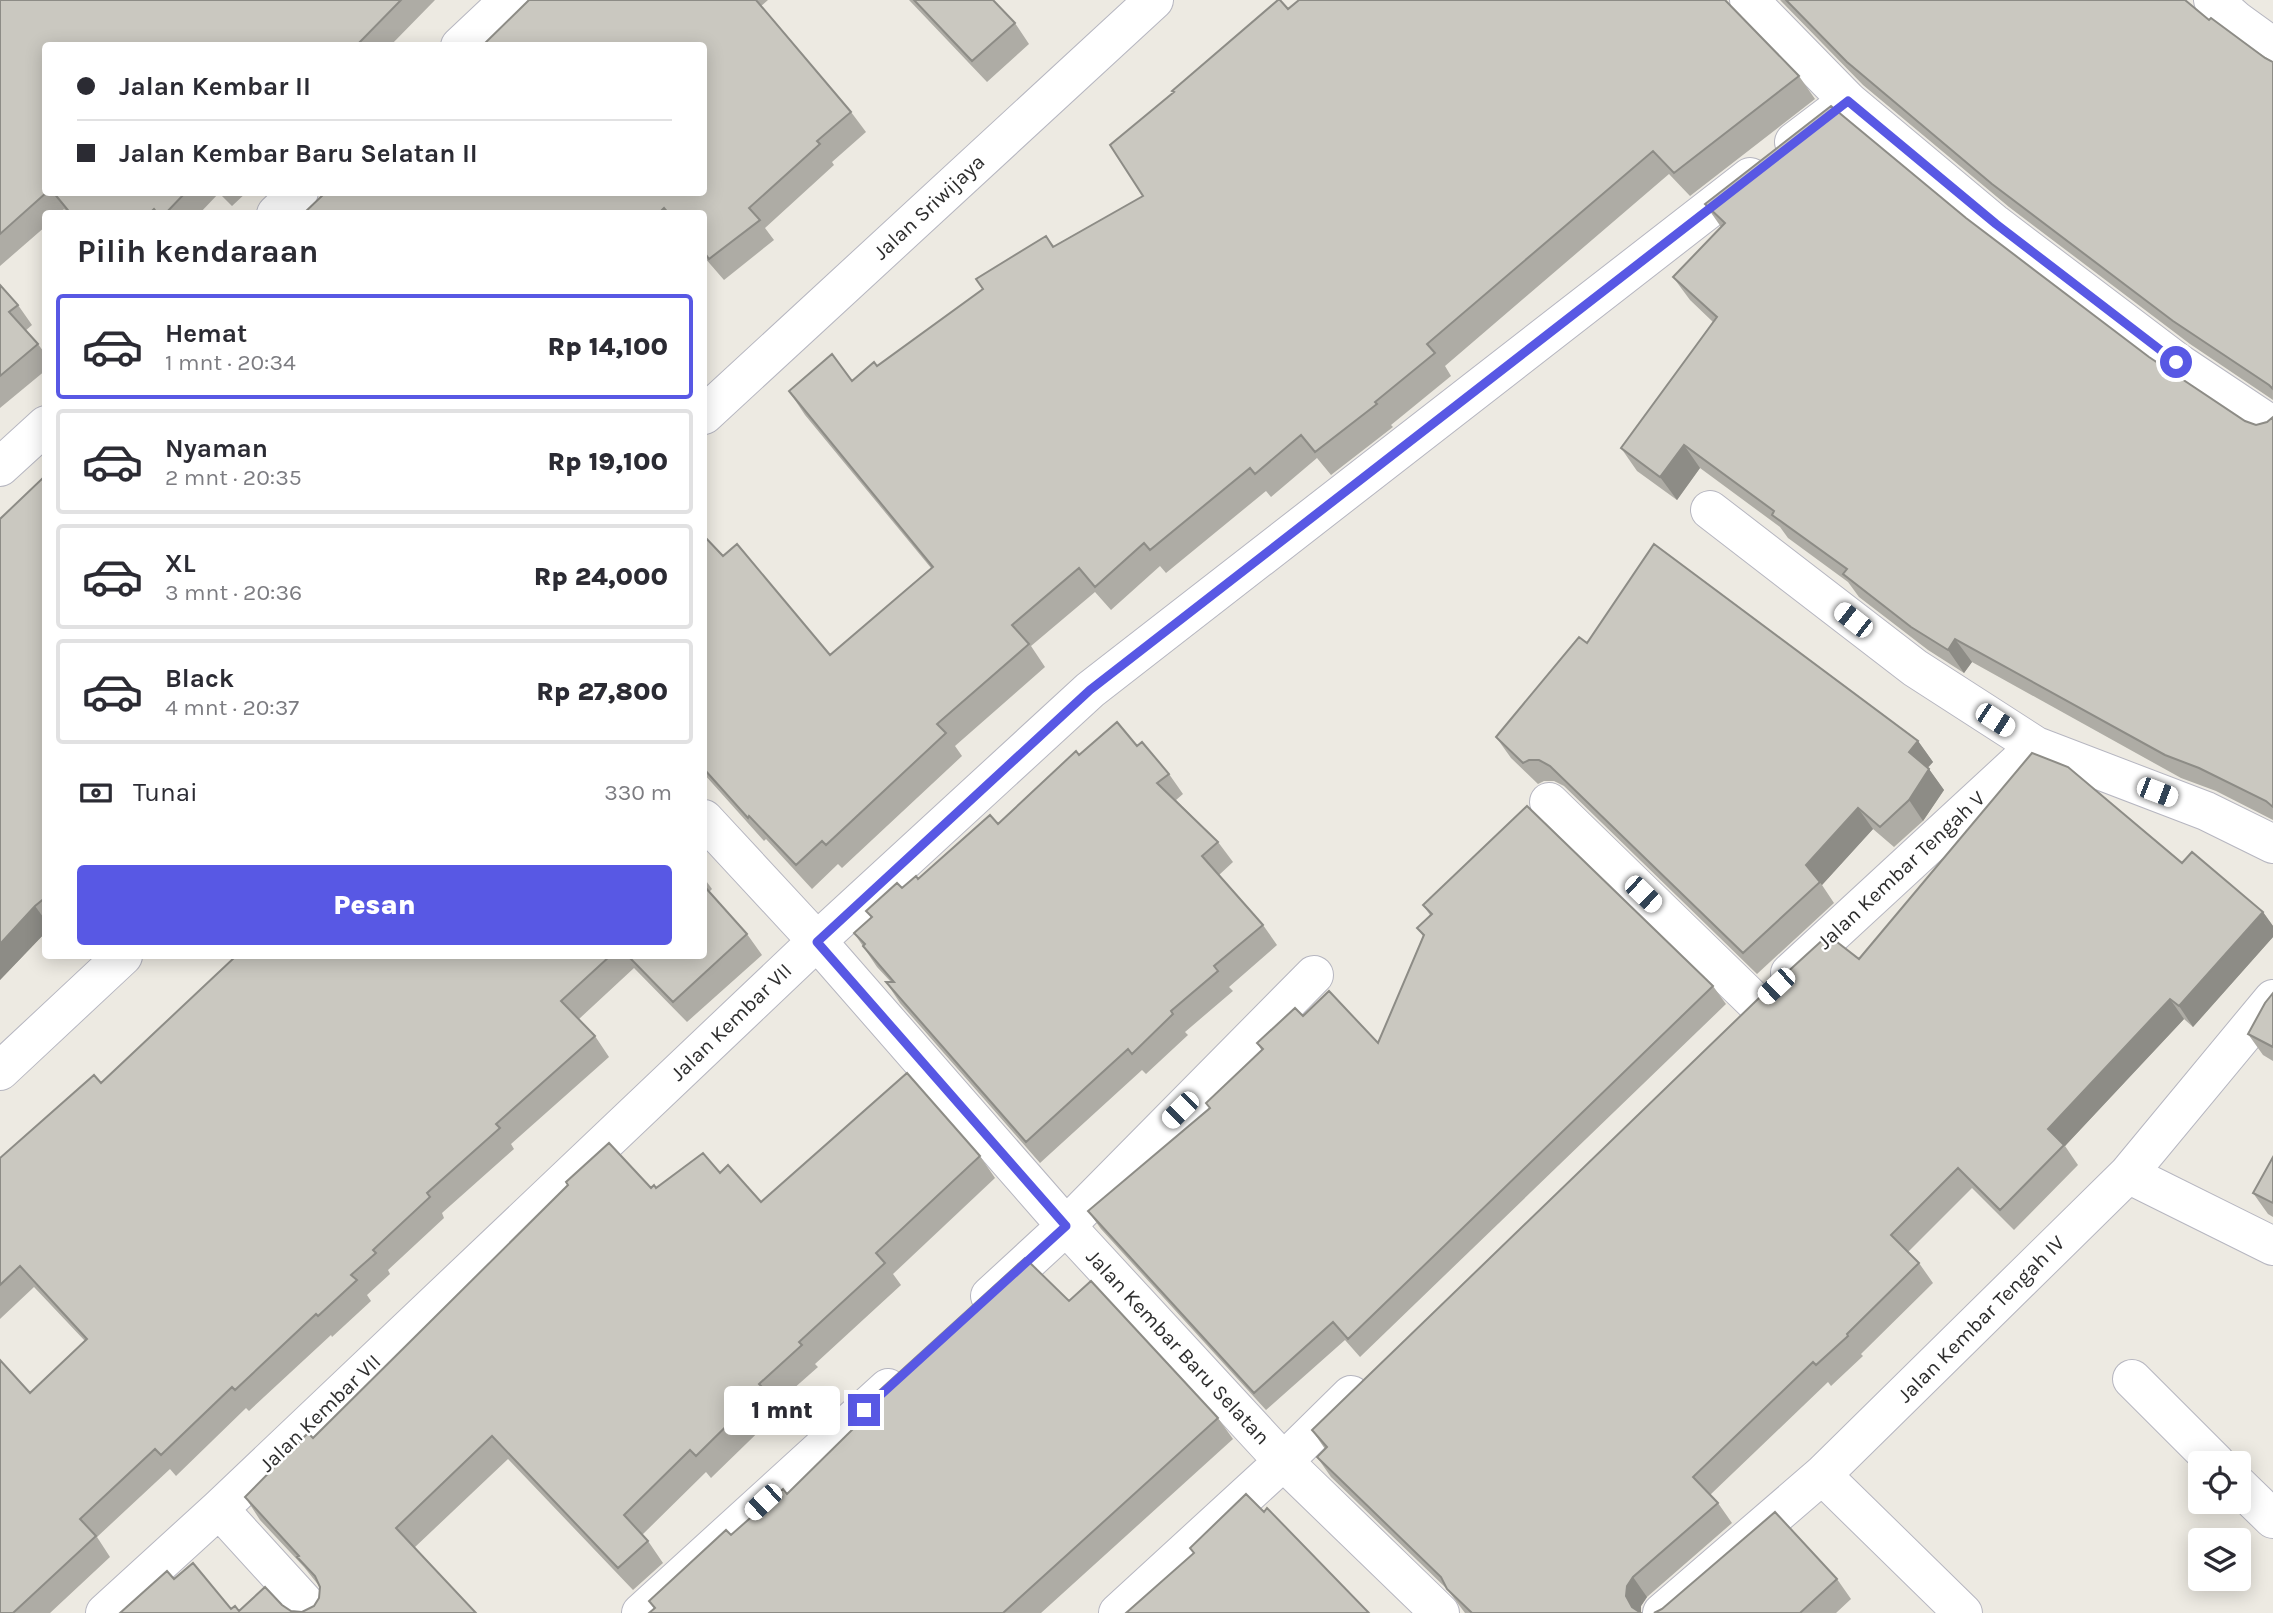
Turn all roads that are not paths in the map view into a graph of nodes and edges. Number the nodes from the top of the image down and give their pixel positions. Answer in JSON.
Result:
{"nodes":[{"id":1,"x":509,"y":0,"type":"edge"},
{"id":2,"x":1154,"y":0,"type":"edge"},
{"id":3,"x":1748,"y":0,"type":"edge"},
{"id":4,"x":2213,"y":0,"type":"edge"},
{"id":5,"x":464,"y":42,"type":"edge"},
{"id":6,"x":2273,"y":47,"type":"edge"},
{"id":7,"x":1848,"y":101,"type":"junction"},
{"id":8,"x":295,"y":196,"type":"edge"},
{"id":9,"x":280,"y":210,"type":"edge"},
{"id":10,"x":707,"y":412,"type":"edge"},
{"id":11,"x":2273,"y":426,"type":"edge"},
{"id":12,"x":42,"y":429,"type":"edge"},
{"id":13,"x":0,"y":467,"type":"edge"},
{"id":14,"x":1710,"y":510,"type":"dead end"},
{"id":15,"x":2036,"y":746,"type":"junction"},
{"id":16,"x":1549,"y":802,"type":"dead end"},
{"id":17,"x":707,"y":822,"type":"edge"},
{"id":18,"x":2273,"y":844,"type":"edge"},
{"id":19,"x":817,"y":942,"type":"junction"},
{"id":20,"x":120,"y":959,"type":"edge"},
{"id":21,"x":1314,"y":975,"type":"dead end"},
{"id":22,"x":2273,"y":999,"type":"edge"},
{"id":23,"x":0,"y":1071,"type":"edge"},
{"id":24,"x":2128,"y":1174,"type":"junction"},
{"id":25,"x":1066,"y":1226,"type":"junction"},
{"id":26,"x":2273,"y":1246,"type":"edge"},
{"id":27,"x":965,"y":1318,"type":"edge"},
{"id":28,"x":914,"y":1364,"type":"edge"},
{"id":29,"x":1379,"y":1368,"type":"edge"},
{"id":30,"x":2132,"y":1380,"type":"dead end"},
{"id":31,"x":2204,"y":1451,"type":"edge"},
{"id":32,"x":1283,"y":1461,"type":"junction"},
{"id":33,"x":1822,"y":1475,"type":"junction"},
{"id":34,"x":2251,"y":1498,"type":"edge"},
{"id":35,"x":219,"y":1509,"type":"junction"},
{"id":36,"x":2273,"y":1519,"type":"edge"},
{"id":37,"x":105,"y":1613,"type":"edge"},
{"id":38,"x":314,"y":1613,"type":"edge"},
{"id":39,"x":641,"y":1613,"type":"edge"},
{"id":40,"x":1118,"y":1613,"type":"edge"},
{"id":41,"x":1440,"y":1613,"type":"edge"},
{"id":42,"x":1662,"y":1613,"type":"edge"},
{"id":43,"x":1963,"y":1613,"type":"edge"}],
"edges":[{"from":1,"to":5,"type":"street"},
{"from":2,"to":10,"type":"street","name":"Jalan Sriwijaya"},
{"from":3,"to":7,"type":"street"},
{"from":4,"to":6,"type":"street"},
{"from":7,"to":11,"type":"street"},
{"from":7,"to":19,"type":"street","name":"Jalan Kembar VII"},
{"from":8,"to":9,"type":"street"},
{"from":12,"to":13,"type":"street"},
{"from":14,"to":15,"type":"street"},
{"from":15,"to":16,"type":"street","name":"Jalan Kembar Tengah V"},
{"from":15,"to":18,"type":"street"},
{"from":17,"to":19,"type":"street","name":"Jalan Kembar Baru Selatan"},
{"from":19,"to":25,"type":"street","name":"Jalan Kembar Baru Selatan"},
{"from":19,"to":35,"type":"street","name":"Jalan Kembar VII"},
{"from":20,"to":23,"type":"street"},
{"from":21,"to":25,"type":"street"},
{"from":22,"to":24,"type":"street","name":"Jalan Kembar Tengah IV"},
{"from":24,"to":26,"type":"street"},
{"from":24,"to":33,"type":"street","name":"Jalan Kembar Tengah IV"},
{"from":25,"to":27,"type":"street"},
{"from":25,"to":32,"type":"street","name":"Jalan Kembar Baru Selatan"},
{"from":28,"to":39,"type":"street"},
{"from":29,"to":32,"type":"street"},
{"from":30,"to":31,"type":"street"},
{"from":32,"to":40,"type":"street"},
{"from":32,"to":41,"type":"street","name":"Jalan Kembar Baru Selatan"},
{"from":33,"to":42,"type":"street","name":"Jalan Kembar Tengah IV"},
{"from":33,"to":43,"type":"street"},
{"from":34,"to":36,"type":"street"},
{"from":35,"to":37,"type":"street","name":"Jalan Kembar VII"},
{"from":35,"to":38,"type":"street"}]}
